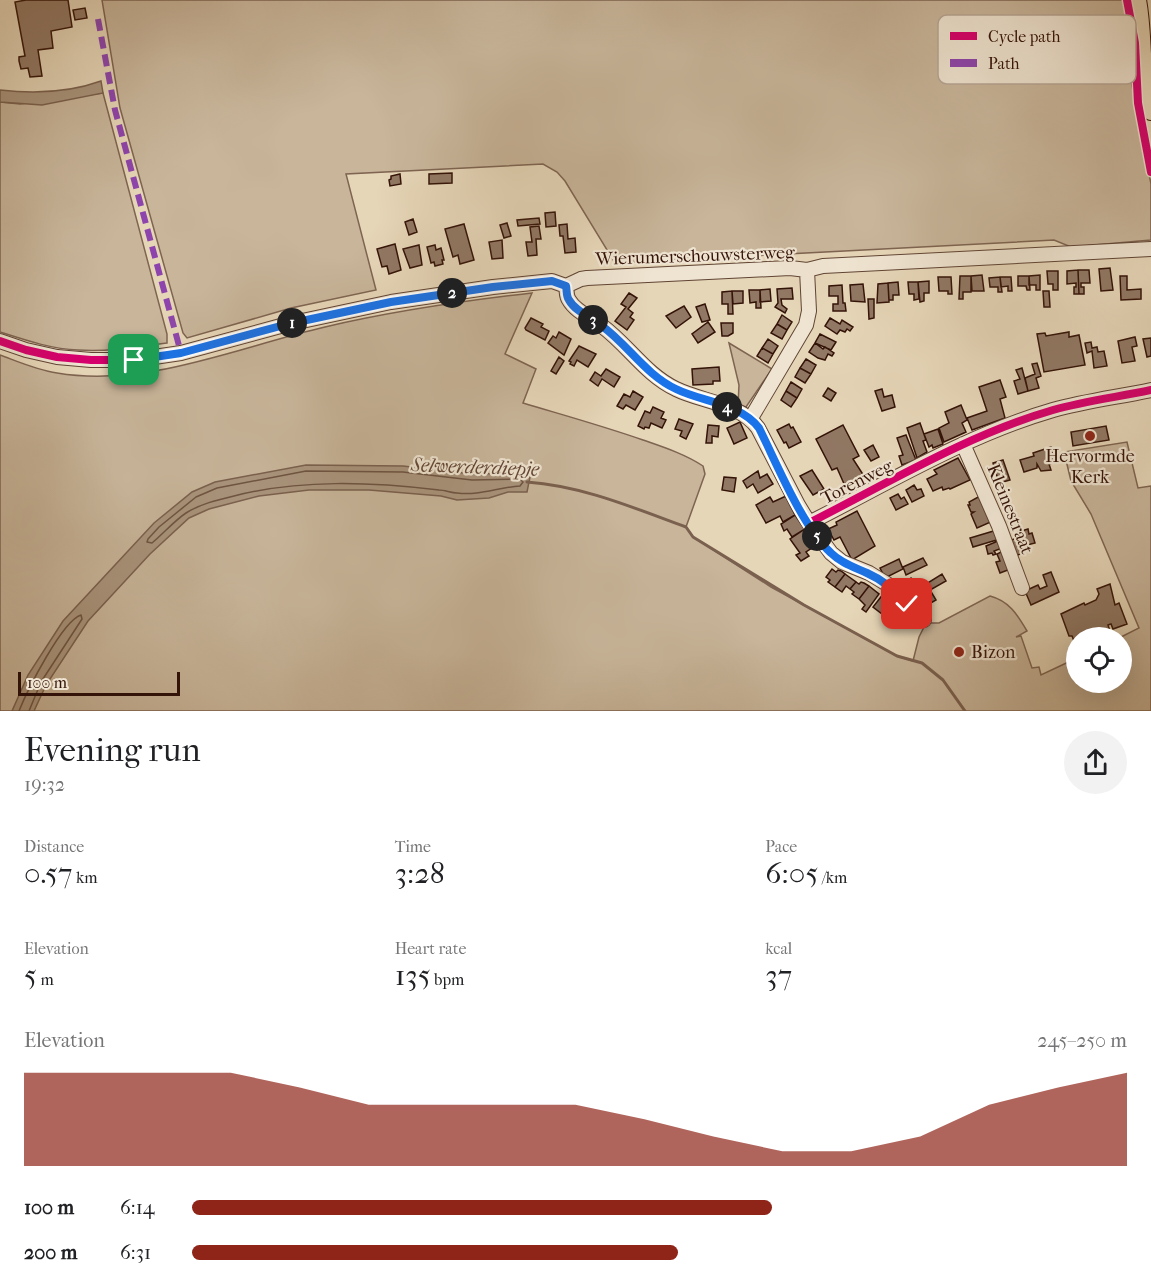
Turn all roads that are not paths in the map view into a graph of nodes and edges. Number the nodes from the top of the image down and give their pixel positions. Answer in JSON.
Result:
{"nodes":[{"id":1,"x":1137,"y":0,"type":"edge"},
{"id":2,"x":1140,"y":19,"type":"junction"},
{"id":3,"x":1151,"y":57,"type":"edge"},
{"id":4,"x":1151,"y":111,"type":"edge"},
{"id":5,"x":1151,"y":249,"type":"edge"},
{"id":6,"x":807,"y":270,"type":"junction"},
{"id":7,"x":566,"y":286,"type":"junction"},
{"id":8,"x":0,"y":341,"type":"edge"},
{"id":9,"x":1151,"y":390,"type":"edge"},
{"id":10,"x":751,"y":418,"type":"junction"},
{"id":11,"x":963,"y":444,"type":"junction"},
{"id":12,"x":808,"y":523,"type":"junction"},
{"id":13,"x":1022,"y":588,"type":"dead end"},
{"id":14,"x":924,"y":620,"type":"dead end"}],
"edges":[{"from":1,"to":2,"type":"main road"},
{"from":2,"to":3,"type":"main road"},
{"from":2,"to":4,"type":"main road"},
{"from":5,"to":6,"type":"street","name":"Wierumerschouwsterweg"},
{"from":6,"to":7,"type":"street","name":"Wierumerschouwsterweg"},
{"from":6,"to":10,"type":"street"},
{"from":7,"to":8,"type":"street","name":"Wierumerschouwsterweg"},
{"from":7,"to":10,"type":"street"},
{"from":9,"to":11,"type":"street","name":"Torenweg"},
{"from":10,"to":12,"type":"street","name":"Torenweg"},
{"from":11,"to":12,"type":"street","name":"Torenweg"},
{"from":11,"to":13,"type":"street","name":"Kleinestraat"},
{"from":12,"to":14,"type":"street"}]}
